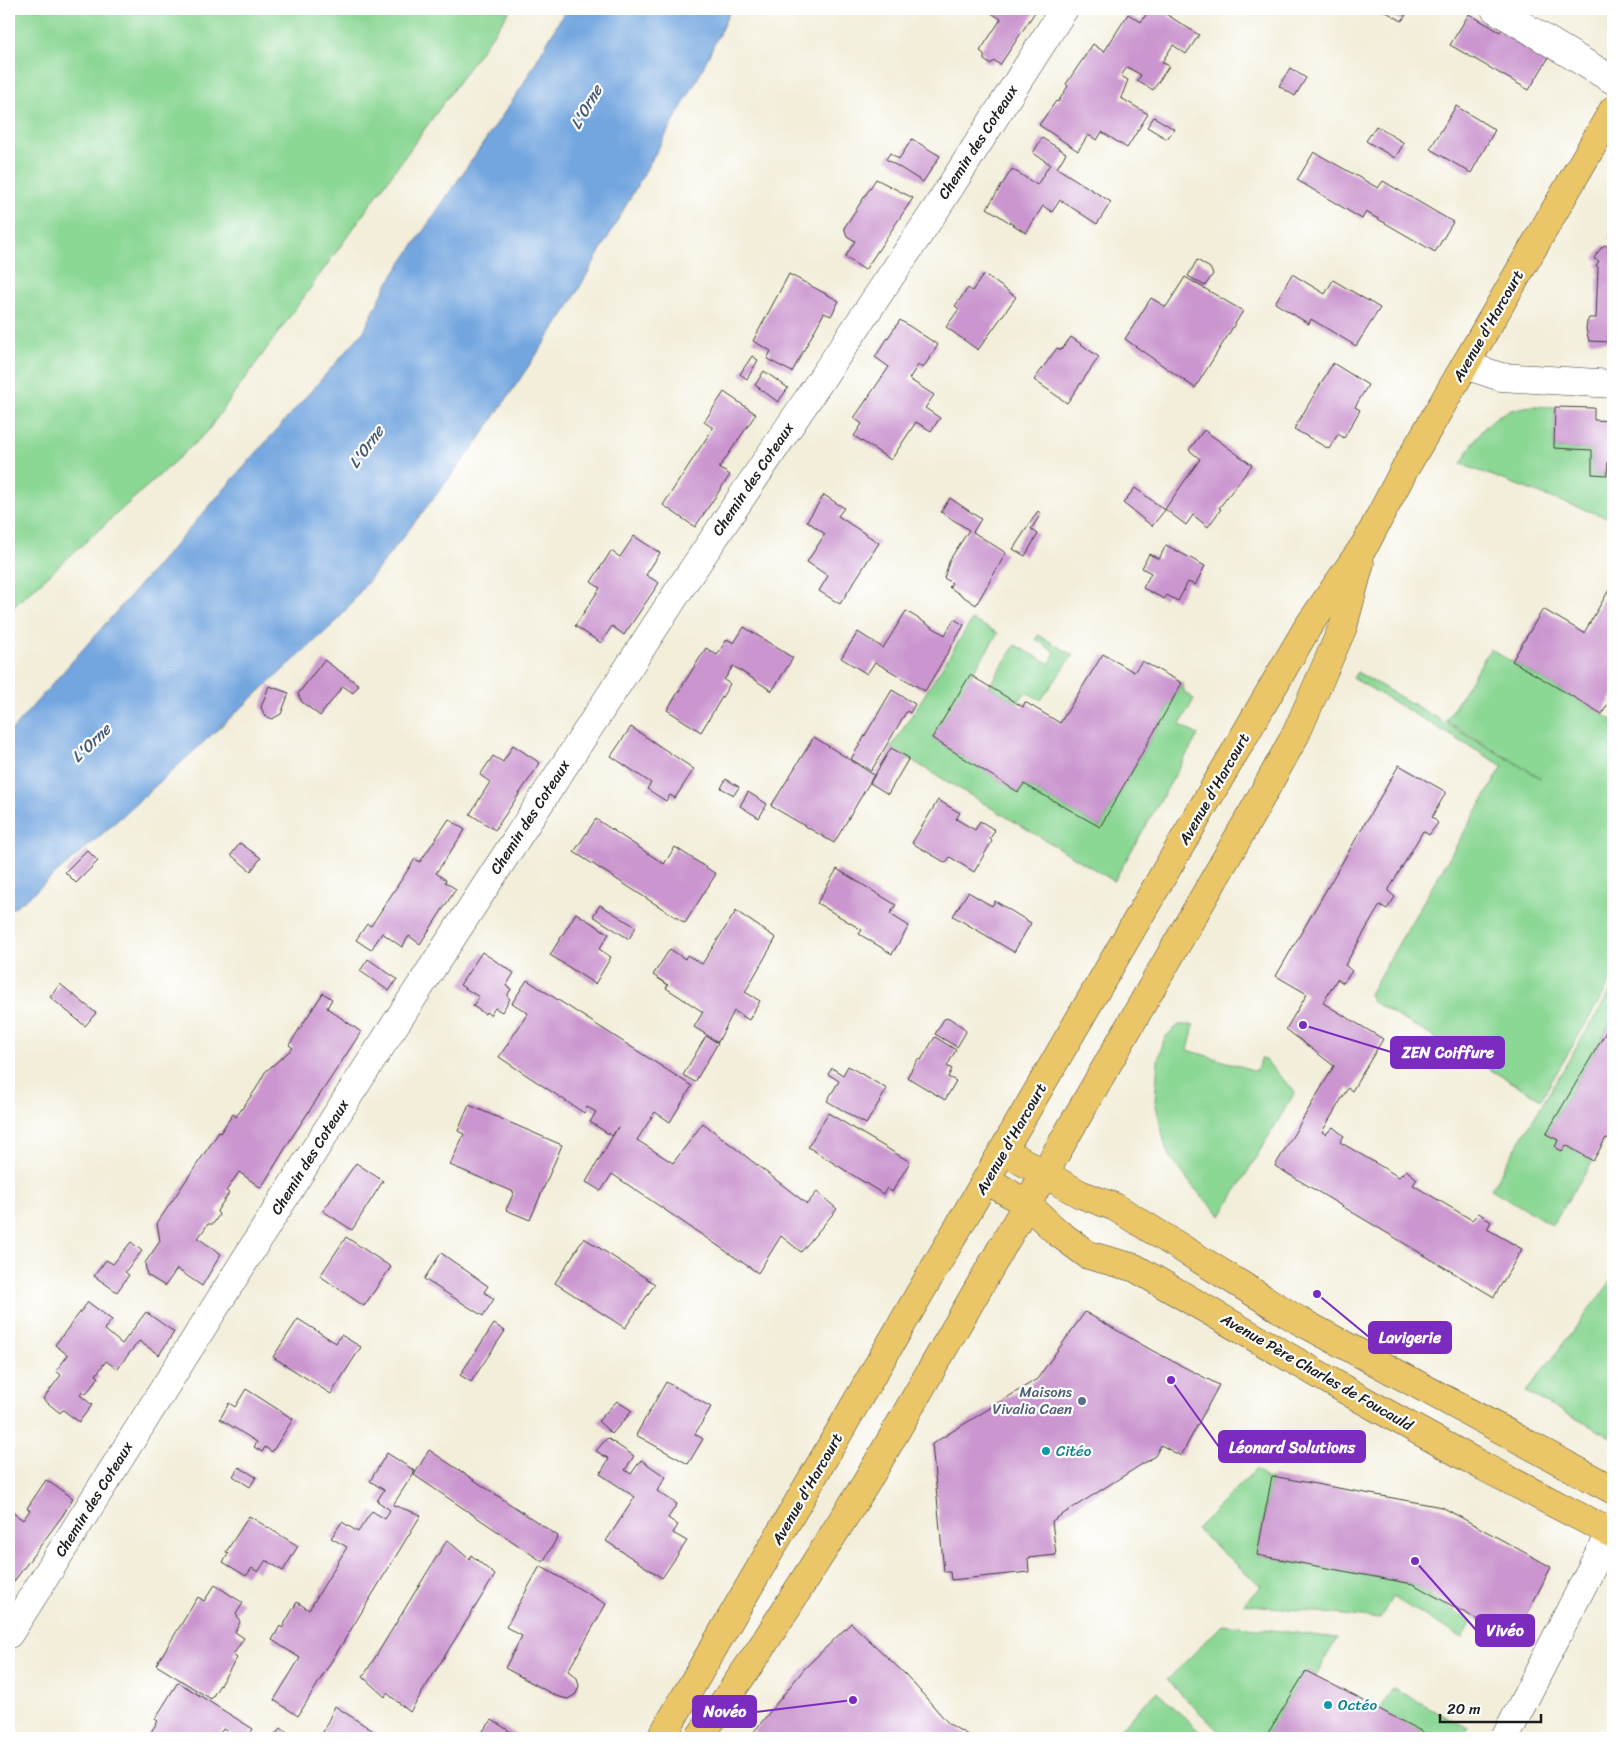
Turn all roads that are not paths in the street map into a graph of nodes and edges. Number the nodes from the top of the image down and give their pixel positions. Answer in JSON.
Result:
{"nodes":[{"id":1,"x":1064,"y":9,"type":"edge"},
{"id":2,"x":1495,"y":9,"type":"edge"},
{"id":3,"x":1613,"y":80,"type":"edge"},
{"id":4,"x":1613,"y":110,"type":"edge"},
{"id":5,"x":1464,"y":366,"type":"junction"},
{"id":6,"x":1613,"y":384,"type":"edge"},
{"id":7,"x":1366,"y":543,"type":"junction"},
{"id":8,"x":1004,"y":1151,"type":"junction"},
{"id":9,"x":1044,"y":1174,"type":"junction"},
{"id":10,"x":987,"y":1180,"type":"junction"},
{"id":11,"x":1027,"y":1204,"type":"junction"},
{"id":12,"x":1289,"y":1314,"type":"junction"},
{"id":13,"x":1269,"y":1345,"type":"junction"},
{"id":14,"x":1613,"y":1490,"type":"edge"},
{"id":15,"x":1612,"y":1531,"type":"edge"},
{"id":16,"x":9,"y":1634,"type":"edge"},
{"id":17,"x":661,"y":1738,"type":"edge"},
{"id":18,"x":700,"y":1738,"type":"edge"},
{"id":19,"x":1505,"y":1738,"type":"edge"}],
"edges":[{"from":1,"to":16,"type":"street","name":"Chemin des Coteaux"},
{"from":2,"to":3,"type":"street"},
{"from":4,"to":5,"type":"main road","name":"Avenue d'Harcourt"},
{"from":5,"to":6,"type":"street"},
{"from":5,"to":7,"type":"main road","name":"Avenue d'Harcourt"},
{"from":7,"to":8,"type":"main road","name":"Avenue d'Harcourt"},
{"from":7,"to":9,"type":"main road","name":"Avenue d'Harcourt"},
{"from":8,"to":9,"type":"main road"},
{"from":8,"to":10,"type":"main road","name":"Avenue d'Harcourt"},
{"from":9,"to":11,"type":"main road","name":"Avenue d'Harcourt"},
{"from":9,"to":12,"type":"main road"},
{"from":10,"to":11,"type":"main road","name":"Avenue Père Charles de Foucauld"},
{"from":10,"to":17,"type":"main road","name":"Avenue d'Harcourt"},
{"from":11,"to":13,"type":"main road","name":"Avenue Père Charles de Foucauld"},
{"from":11,"to":18,"type":"main road","name":"Avenue d'Harcourt"},
{"from":12,"to":13,"type":"main road"},
{"from":12,"to":14,"type":"main road"},
{"from":13,"to":15,"type":"main road","name":"Avenue Père Charles de Foucauld"},
{"from":15,"to":19,"type":"street"}]}
